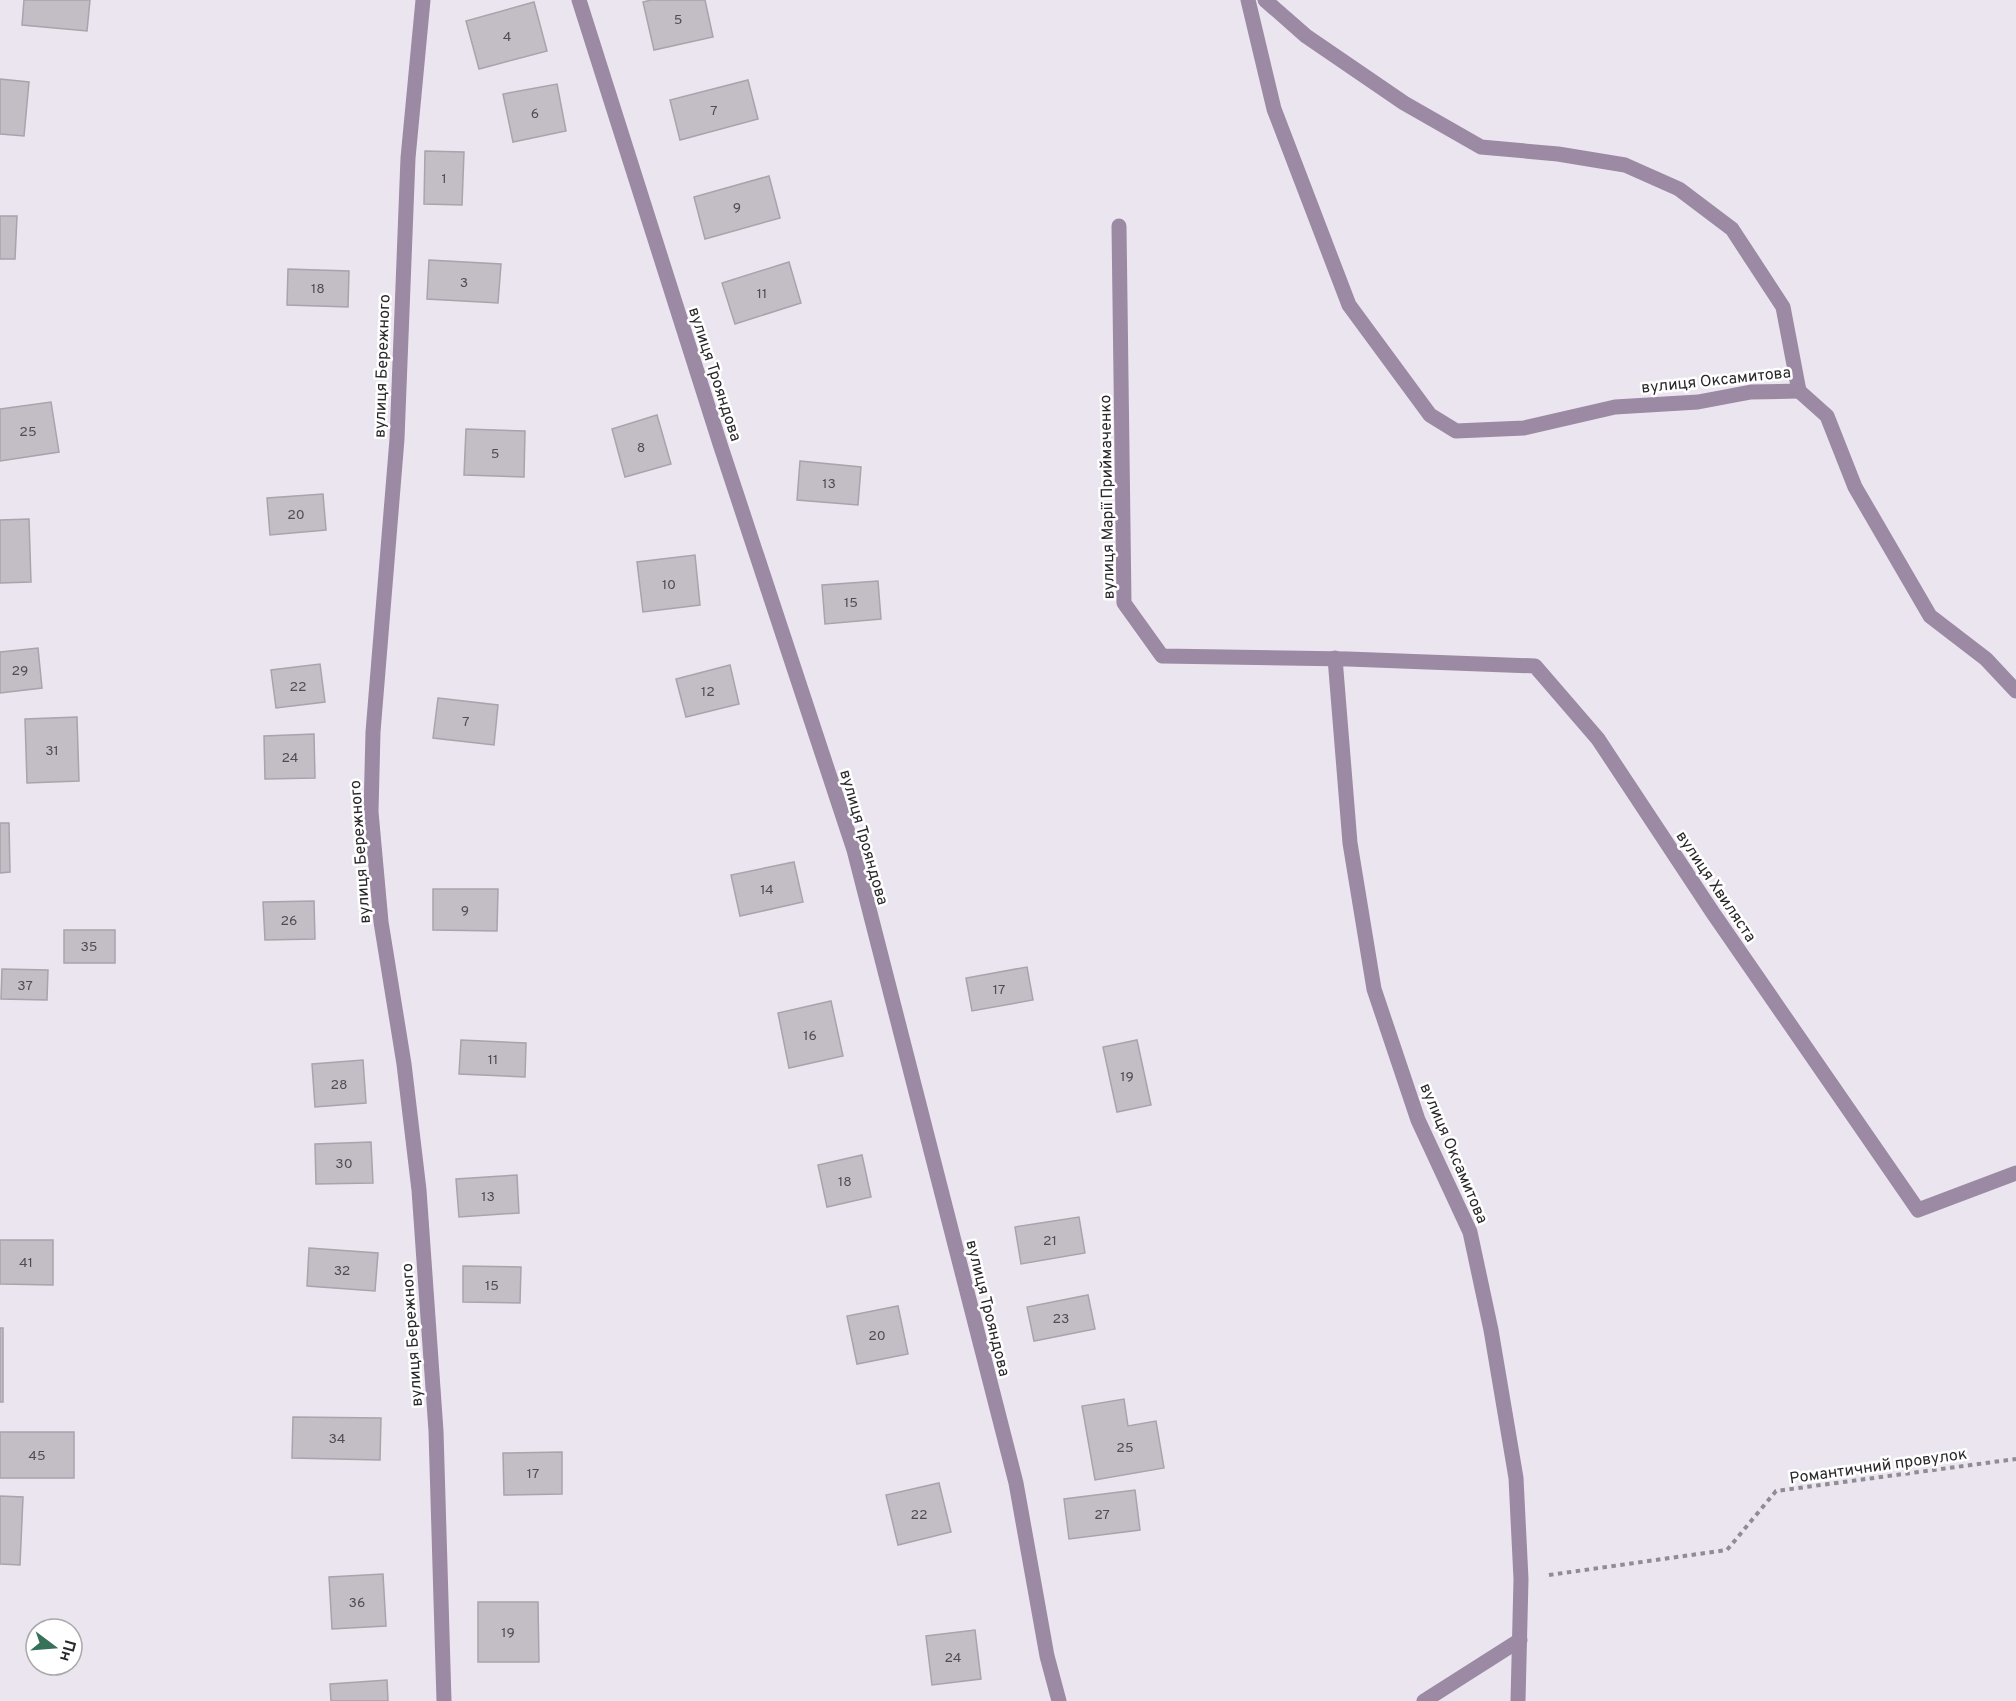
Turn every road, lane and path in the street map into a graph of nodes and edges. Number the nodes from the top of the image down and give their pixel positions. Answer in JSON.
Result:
{"nodes":[{"id":1,"x":423,"y":0,"type":"edge"},
{"id":2,"x":579,"y":0,"type":"edge"},
{"id":3,"x":1248,"y":0,"type":"edge"},
{"id":4,"x":1265,"y":0,"type":"edge"},
{"id":5,"x":1119,"y":226,"type":"dead end"},
{"id":6,"x":1799,"y":391,"type":"junction"},
{"id":7,"x":1335,"y":658,"type":"junction"},
{"id":8,"x":2016,"y":692,"type":"edge"},
{"id":9,"x":2016,"y":1173,"type":"edge"},
{"id":10,"x":2016,"y":1459,"type":"edge"},
{"id":11,"x":1521,"y":1579,"type":"junction"},
{"id":12,"x":1520,"y":1640,"type":"junction"},
{"id":13,"x":444,"y":1701,"type":"edge"},
{"id":14,"x":1059,"y":1701,"type":"edge"},
{"id":15,"x":1424,"y":1701,"type":"edge"},
{"id":16,"x":1518,"y":1701,"type":"edge"}],
"edges":[{"from":1,"to":13,"type":"street","name":"вулиця Бережного"},
{"from":2,"to":14,"type":"street","name":"вулиця Трояндова"},
{"from":3,"to":6,"type":"street","name":"вулиця Оксамитова"},
{"from":4,"to":6,"type":"street","name":"вулиця Оксамитова"},
{"from":5,"to":7,"type":"street","name":"вулиця Марії Приймаченко"},
{"from":6,"to":8,"type":"street"},
{"from":7,"to":9,"type":"street","name":"вулиця Хвиляста"},
{"from":7,"to":11,"type":"street","name":"вулиця Оксамитова"},
{"from":10,"to":11,"type":"path","name":"Романтичний провулок"},
{"from":11,"to":12,"type":"street","name":"вулиця Оксамитова"},
{"from":12,"to":15,"type":"street"},
{"from":12,"to":16,"type":"street","name":"вулиця Оксамитова"}]}
